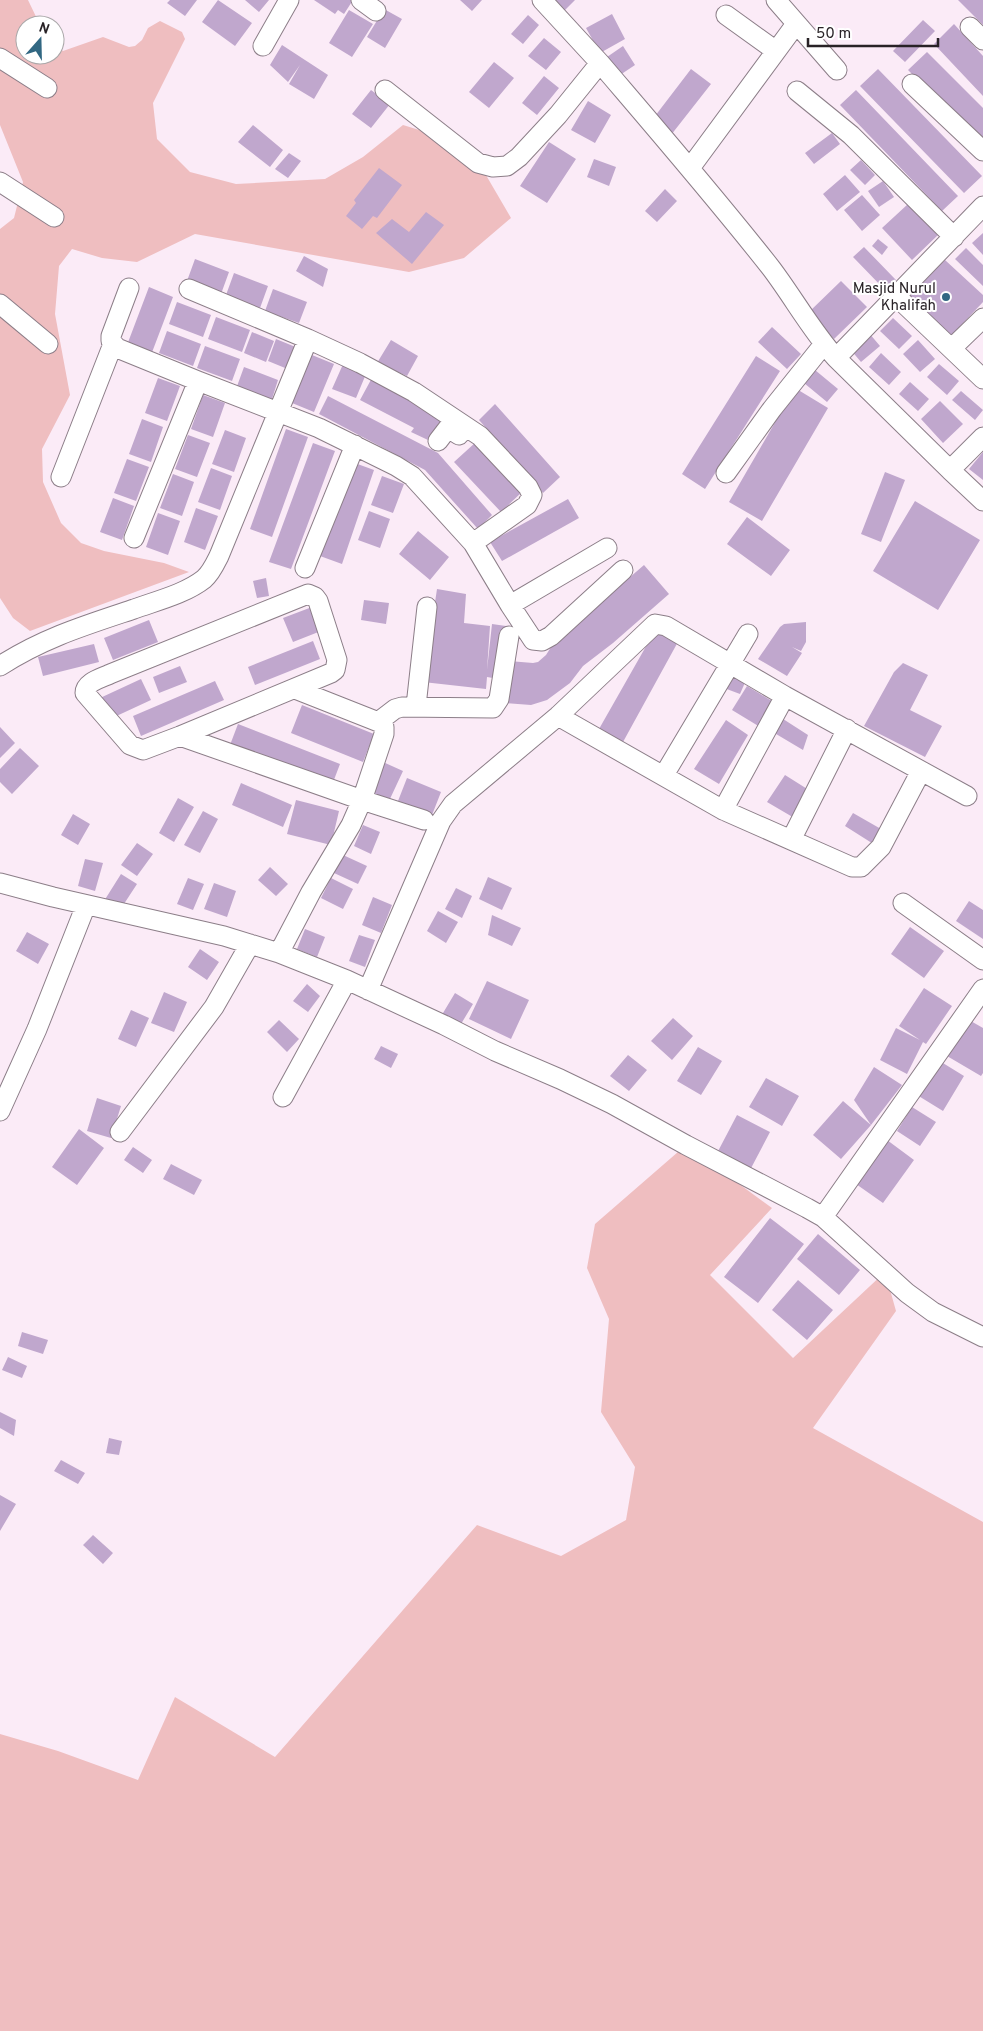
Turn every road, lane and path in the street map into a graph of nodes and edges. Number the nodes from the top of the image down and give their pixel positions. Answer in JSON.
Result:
{"nodes":[{"id":1,"x":288,"y":0,"type":"edge"},
{"id":2,"x":542,"y":0,"type":"edge"},
{"id":3,"x":776,"y":0,"type":"edge"},
{"id":4,"x":726,"y":15,"type":"dead end"},
{"id":5,"x":796,"y":24,"type":"junction"},
{"id":6,"x":263,"y":46,"type":"dead end"},
{"id":7,"x":776,"y":52,"type":"junction"},
{"id":8,"x":0,"y":58,"type":"edge"},
{"id":9,"x":600,"y":63,"type":"junction"},
{"id":10,"x":837,"y":70,"type":"dead end"},
{"id":11,"x":912,"y":84,"type":"dead end"},
{"id":12,"x":47,"y":88,"type":"dead end"},
{"id":13,"x":385,"y":90,"type":"dead end"},
{"id":14,"x":797,"y":92,"type":"dead end"},
{"id":15,"x":983,"y":151,"type":"edge"},
{"id":16,"x":690,"y":168,"type":"junction"},
{"id":17,"x":0,"y":182,"type":"edge"},
{"id":18,"x":983,"y":206,"type":"edge"},
{"id":19,"x":54,"y":217,"type":"dead end"},
{"id":20,"x":954,"y":237,"type":"junction"},
{"id":21,"x":130,"y":288,"type":"dead end"},
{"id":22,"x":189,"y":289,"type":"dead end"},
{"id":23,"x":897,"y":297,"type":"junction"},
{"id":24,"x":0,"y":304,"type":"edge"},
{"id":25,"x":983,"y":318,"type":"edge"},
{"id":26,"x":308,"y":339,"type":"junction"},
{"id":27,"x":48,"y":344,"type":"dead end"},
{"id":28,"x":113,"y":344,"type":"junction"},
{"id":29,"x":952,"y":348,"type":"junction"},
{"id":30,"x":830,"y":351,"type":"junction"},
{"id":31,"x":983,"y":379,"type":"edge"},
{"id":32,"x":198,"y":381,"type":"junction"},
{"id":33,"x":279,"y":411,"type":"junction"},
{"id":34,"x":466,"y":425,"type":"junction"},
{"id":35,"x":983,"y":437,"type":"edge"},
{"id":36,"x":438,"y":441,"type":"dead end"},
{"id":37,"x":355,"y":445,"type":"junction"},
{"id":38,"x":950,"y":470,"type":"junction"},
{"id":39,"x":726,"y":473,"type":"dead end"},
{"id":40,"x":62,"y":477,"type":"dead end"},
{"id":41,"x":983,"y":502,"type":"edge"},
{"id":42,"x":134,"y":538,"type":"dead end"},
{"id":43,"x":473,"y":543,"type":"junction"},
{"id":44,"x":607,"y":548,"type":"dead end"},
{"id":45,"x":305,"y":568,"type":"dead end"},
{"id":46,"x":623,"y":570,"type":"dead end"},
{"id":47,"x":510,"y":605,"type":"junction"},
{"id":48,"x":427,"y":607,"type":"dead end"},
{"id":49,"x":748,"y":634,"type":"dead end"},
{"id":50,"x":509,"y":636,"type":"dead end"},
{"id":51,"x":730,"y":663,"type":"junction"},
{"id":52,"x":0,"y":666,"type":"edge"},
{"id":53,"x":295,"y":689,"type":"junction"},
{"id":54,"x":785,"y":696,"type":"junction"},
{"id":55,"x":416,"y":706,"type":"junction"},
{"id":56,"x":558,"y":716,"type":"junction"},
{"id":57,"x":378,"y":722,"type":"junction"},
{"id":58,"x":847,"y":730,"type":"junction"},
{"id":59,"x":180,"y":736,"type":"junction"},
{"id":60,"x":921,"y":770,"type":"junction"},
{"id":61,"x":664,"y":775,"type":"junction"},
{"id":62,"x":967,"y":796,"type":"dead end"},
{"id":63,"x":362,"y":800,"type":"junction"},
{"id":64,"x":723,"y":810,"type":"junction"},
{"id":65,"x":424,"y":820,"type":"dead end"},
{"id":66,"x":791,"y":840,"type":"junction"},
{"id":67,"x":0,"y":883,"type":"edge"},
{"id":68,"x":903,"y":902,"type":"dead end"},
{"id":69,"x":86,"y":905,"type":"junction"},
{"id":70,"x":250,"y":944,"type":"junction"},
{"id":71,"x":279,"y":953,"type":"junction"},
{"id":72,"x":983,"y":960,"type":"edge"},
{"id":73,"x":347,"y":980,"type":"junction"},
{"id":74,"x":983,"y":989,"type":"edge"},
{"id":75,"x":368,"y":990,"type":"junction"},
{"id":76,"x":283,"y":1097,"type":"dead end"},
{"id":77,"x":0,"y":1111,"type":"edge"},
{"id":78,"x":120,"y":1132,"type":"dead end"},
{"id":79,"x":823,"y":1217,"type":"junction"},
{"id":80,"x":983,"y":1337,"type":"edge"}],
"edges":[{"from":1,"to":6,"type":"street"},
{"from":2,"to":9,"type":"street"},
{"from":3,"to":5,"type":"street"},
{"from":4,"to":7,"type":"street"},
{"from":5,"to":7,"type":"street"},
{"from":5,"to":10,"type":"street"},
{"from":7,"to":16,"type":"street"},
{"from":8,"to":12,"type":"street"},
{"from":9,"to":13,"type":"street"},
{"from":9,"to":16,"type":"street"},
{"from":11,"to":15,"type":"street"},
{"from":14,"to":20,"type":"street"},
{"from":16,"to":30,"type":"street"},
{"from":17,"to":19,"type":"street"},
{"from":18,"to":20,"type":"street"},
{"from":20,"to":23,"type":"street"},
{"from":21,"to":28,"type":"street"},
{"from":22,"to":26,"type":"street"},
{"from":23,"to":29,"type":"street"},
{"from":23,"to":30,"type":"street"},
{"from":24,"to":27,"type":"street"},
{"from":25,"to":29,"type":"street"},
{"from":26,"to":33,"type":"street"},
{"from":26,"to":34,"type":"street"},
{"from":28,"to":32,"type":"street"},
{"from":28,"to":40,"type":"street"},
{"from":29,"to":31,"type":"street"},
{"from":30,"to":38,"type":"street"},
{"from":30,"to":39,"type":"street"},
{"from":32,"to":33,"type":"street"},
{"from":32,"to":42,"type":"street"},
{"from":33,"to":37,"type":"street"},
{"from":33,"to":52,"type":"street"},
{"from":34,"to":36,"type":"street"},
{"from":34,"to":43,"type":"street"},
{"from":35,"to":38,"type":"street"},
{"from":37,"to":43,"type":"street"},
{"from":37,"to":45,"type":"street"},
{"from":38,"to":41,"type":"street"},
{"from":43,"to":47,"type":"street"},
{"from":44,"to":47,"type":"street"},
{"from":46,"to":47,"type":"street"},
{"from":48,"to":55,"type":"street"},
{"from":49,"to":51,"type":"street"},
{"from":50,"to":55,"type":"street"},
{"from":51,"to":54,"type":"street"},
{"from":51,"to":56,"type":"street"},
{"from":51,"to":61,"type":"street"},
{"from":53,"to":57,"type":"street"},
{"from":53,"to":59,"type":"street"},
{"from":53,"to":59,"type":"street"},
{"from":54,"to":58,"type":"street"},
{"from":54,"to":64,"type":"street"},
{"from":55,"to":57,"type":"street"},
{"from":56,"to":61,"type":"street"},
{"from":56,"to":75,"type":"street"},
{"from":57,"to":63,"type":"street"},
{"from":58,"to":60,"type":"street"},
{"from":58,"to":66,"type":"street"},
{"from":59,"to":63,"type":"street"},
{"from":60,"to":62,"type":"street"},
{"from":60,"to":66,"type":"street"},
{"from":61,"to":64,"type":"street"},
{"from":63,"to":65,"type":"street"},
{"from":63,"to":71,"type":"street"},
{"from":64,"to":66,"type":"street"},
{"from":67,"to":69,"type":"street"},
{"from":68,"to":72,"type":"street"},
{"from":69,"to":70,"type":"street"},
{"from":69,"to":77,"type":"street"},
{"from":70,"to":71,"type":"street"},
{"from":70,"to":78,"type":"street"},
{"from":71,"to":73,"type":"street"},
{"from":73,"to":75,"type":"street"},
{"from":73,"to":76,"type":"street"},
{"from":74,"to":79,"type":"street"},
{"from":75,"to":79,"type":"street"},
{"from":79,"to":80,"type":"street"}]}
